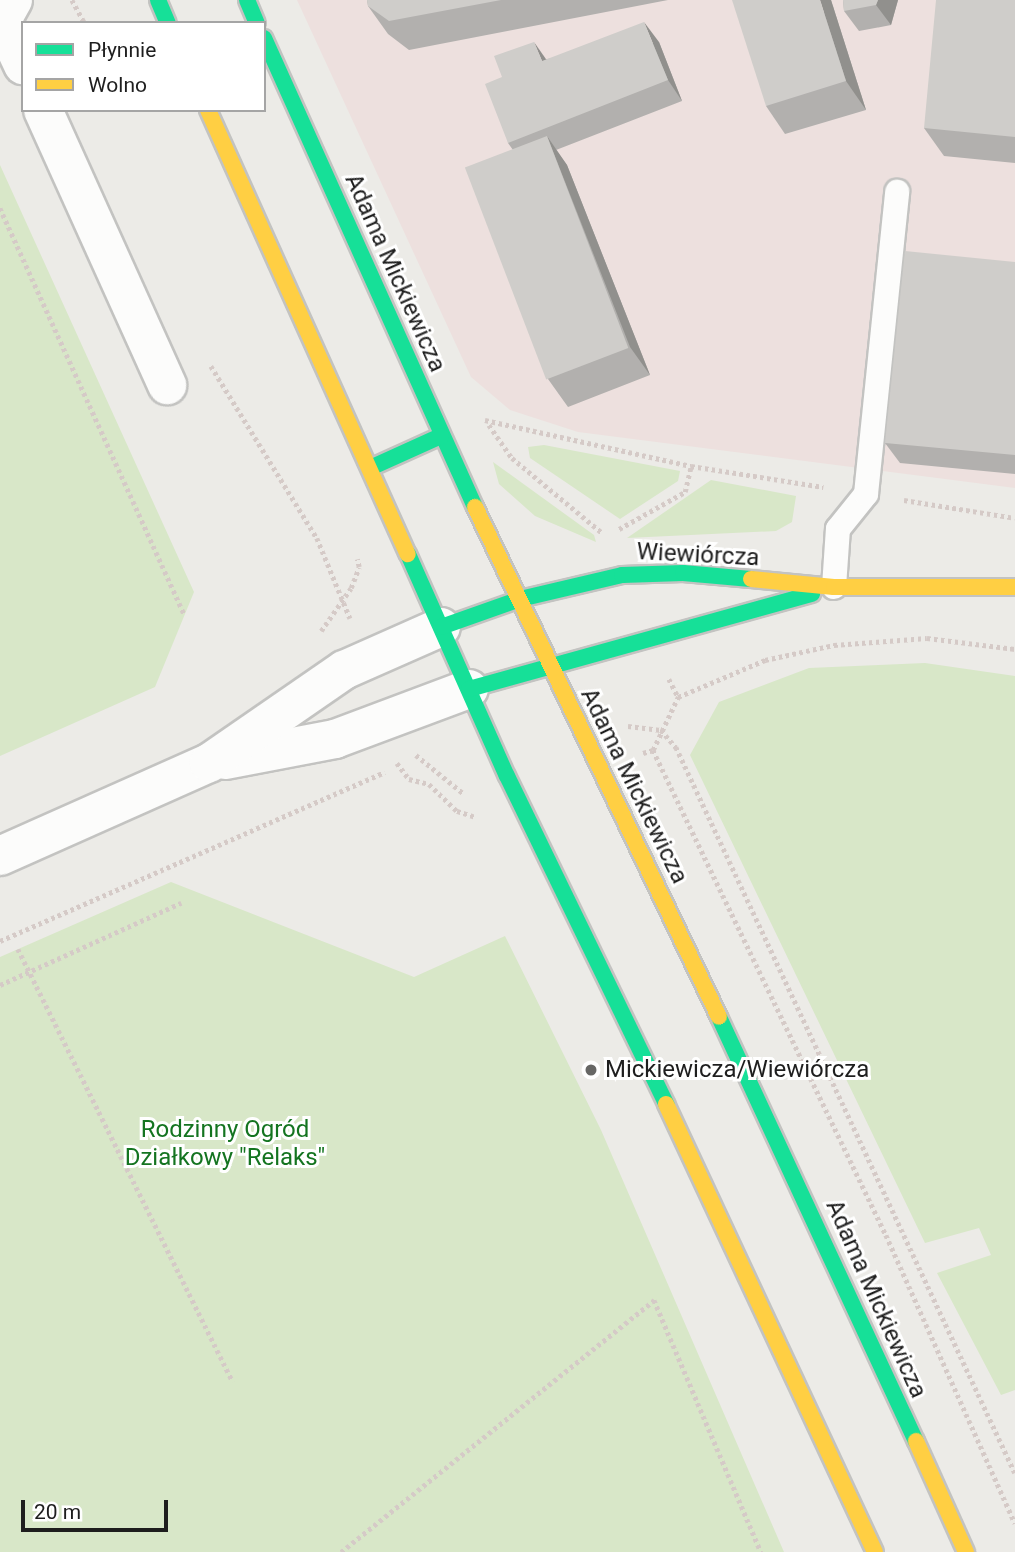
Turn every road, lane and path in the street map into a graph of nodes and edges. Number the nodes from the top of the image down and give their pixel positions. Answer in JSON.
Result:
{"nodes":[{"id":1,"x":13,"y":0,"type":"edge"},
{"id":2,"x":72,"y":0,"type":"edge"},
{"id":3,"x":158,"y":0,"type":"edge"},
{"id":4,"x":247,"y":0,"type":"edge"},
{"id":5,"x":84,"y":21,"type":"edge"},
{"id":6,"x":167,"y":21,"type":"edge"},
{"id":7,"x":256,"y":21,"type":"edge"},
{"id":8,"x":266,"y":42,"type":"edge"},
{"id":9,"x":21,"y":61,"type":"edge"},
{"id":10,"x":44,"y":112,"type":"edge"},
{"id":11,"x":209,"y":112,"type":"edge"},
{"id":12,"x":897,"y":192,"type":"dead end"},
{"id":13,"x":0,"y":208,"type":"edge"},
{"id":14,"x":209,"y":361,"type":"dead end"},
{"id":15,"x":167,"y":384,"type":"dead end"},
{"id":16,"x":478,"y":410,"type":"dead end"},
{"id":17,"x":485,"y":420,"type":"junction"},
{"id":18,"x":441,"y":436,"type":"junction"},
{"id":19,"x":691,"y":466,"type":"junction"},
{"id":20,"x":370,"y":468,"type":"junction"},
{"id":21,"x":866,"y":494,"type":"junction"},
{"id":22,"x":1015,"y":518,"type":"edge"},
{"id":23,"x":834,"y":587,"type":"junction"},
{"id":24,"x":1015,"y":587,"type":"edge"},
{"id":25,"x":520,"y":599,"type":"junction"},
{"id":26,"x":185,"y":615,"type":"dead end"},
{"id":27,"x":441,"y":626,"type":"junction"},
{"id":28,"x":648,"y":641,"type":"junction"},
{"id":29,"x":1015,"y":649,"type":"edge"},
{"id":30,"x":369,"y":657,"type":"junction"},
{"id":31,"x":551,"y":666,"type":"junction"},
{"id":32,"x":468,"y":689,"type":"junction"},
{"id":33,"x":678,"y":697,"type":"junction"},
{"id":34,"x":397,"y":716,"type":"junction"},
{"id":35,"x":653,"y":750,"type":"dead end"},
{"id":36,"x":209,"y":763,"type":"junction"},
{"id":37,"x":0,"y":856,"type":"edge"},
{"id":38,"x":181,"y":903,"type":"dead end"},
{"id":39,"x":0,"y":941,"type":"edge"},
{"id":40,"x":18,"y":949,"type":"dead end"},
{"id":41,"x":29,"y":971,"type":"junction"},
{"id":42,"x":0,"y":985,"type":"edge"},
{"id":43,"x":233,"y":1382,"type":"dead end"},
{"id":44,"x":341,"y":1552,"type":"edge"},
{"id":45,"x":761,"y":1552,"type":"edge"},
{"id":46,"x":875,"y":1552,"type":"edge"},
{"id":47,"x":966,"y":1552,"type":"edge"}],
"edges":[{"from":1,"to":9,"type":"street"},
{"from":2,"to":5,"type":"path"},
{"from":3,"to":6,"type":"street"},
{"from":4,"to":7,"type":"street"},
{"from":8,"to":18,"type":"street","name":"Adama Mickiewicza"},
{"from":10,"to":15,"type":"street"},
{"from":11,"to":20,"type":"street"},
{"from":12,"to":21,"type":"lane"},
{"from":13,"to":26,"type":"path"},
{"from":14,"to":30,"type":"path"},
{"from":16,"to":17,"type":"path"},
{"from":17,"to":19,"type":"path"},
{"from":17,"to":19,"type":"path"},
{"from":18,"to":20,"type":"street"},
{"from":18,"to":25,"type":"street","name":"Adama Mickiewicza"},
{"from":19,"to":21,"type":"path"},
{"from":20,"to":27,"type":"street"},
{"from":21,"to":22,"type":"path"},
{"from":21,"to":23,"type":"lane"},
{"from":23,"to":24,"type":"street","name":"Wiewiórcza"},
{"from":23,"to":25,"type":"street","name":"Wiewiórcza"},
{"from":23,"to":28,"type":"street","name":"Wiewiórcza"},
{"from":25,"to":27,"type":"street","name":"Wiewiórcza"},
{"from":25,"to":31,"type":"street","name":"Adama Mickiewicza"},
{"from":27,"to":30,"type":"street"},
{"from":27,"to":32,"type":"street"},
{"from":28,"to":31,"type":"street","name":"Wiewiórcza"},
{"from":28,"to":33,"type":"path"},
{"from":29,"to":33,"type":"path"},
{"from":30,"to":36,"type":"street"},
{"from":31,"to":32,"type":"street","name":"Wiewiórcza"},
{"from":31,"to":47,"type":"street","name":"Adama Mickiewicza"},
{"from":32,"to":34,"type":"street"},
{"from":32,"to":46,"type":"street"},
{"from":33,"to":35,"type":"path"},
{"from":34,"to":36,"type":"street"},
{"from":34,"to":39,"type":"path"},
{"from":36,"to":37,"type":"street"},
{"from":38,"to":41,"type":"path"},
{"from":40,"to":41,"type":"path"},
{"from":41,"to":42,"type":"path"},
{"from":41,"to":43,"type":"path"},
{"from":44,"to":45,"type":"path"}]}
